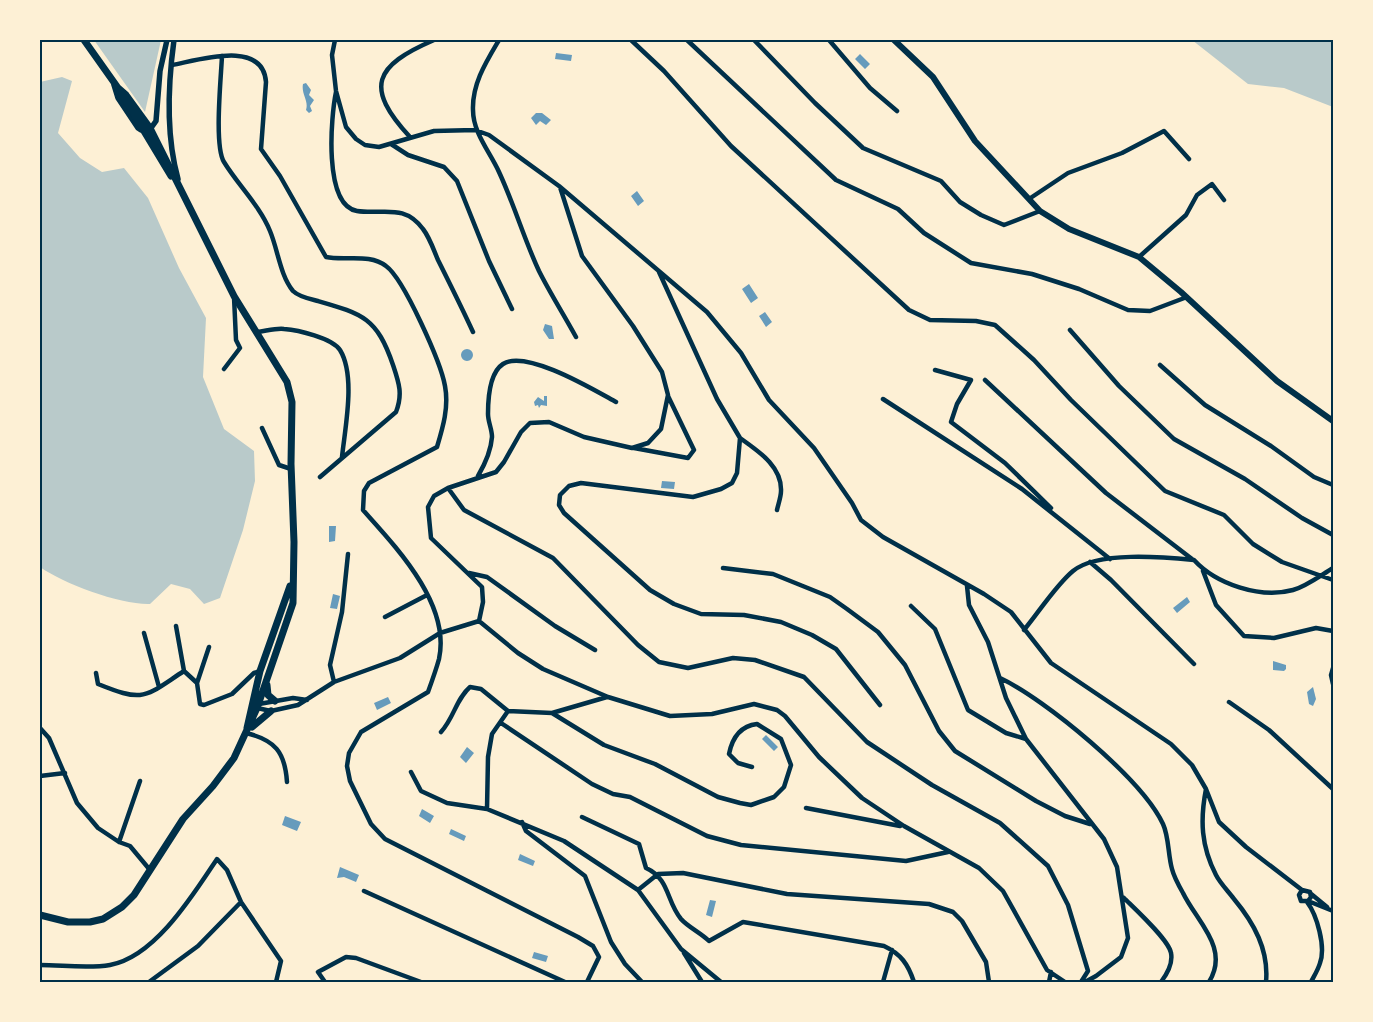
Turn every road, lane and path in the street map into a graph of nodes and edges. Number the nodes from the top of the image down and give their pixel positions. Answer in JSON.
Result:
{"nodes":[{"id":1,"x":84,"y":40,"type":"edge"},
{"id":2,"x":167,"y":40,"type":"edge"},
{"id":3,"x":174,"y":40,"type":"edge"},
{"id":4,"x":335,"y":40,"type":"edge"},
{"id":5,"x":434,"y":40,"type":"edge"},
{"id":6,"x":498,"y":40,"type":"edge"},
{"id":7,"x":631,"y":40,"type":"edge"},
{"id":8,"x":688,"y":40,"type":"edge"},
{"id":9,"x":754,"y":40,"type":"edge"},
{"id":10,"x":829,"y":40,"type":"edge"},
{"id":11,"x":894,"y":40,"type":"edge"},
{"id":12,"x":222,"y":56,"type":"junction"},
{"id":13,"x":172,"y":65,"type":"junction"},
{"id":14,"x":111,"y":76,"type":"junction"},
{"id":15,"x":336,"y":91,"type":"junction"},
{"id":16,"x":897,"y":111,"type":"dead end"},
{"id":17,"x":147,"y":129,"type":"junction"},
{"id":18,"x":476,"y":130,"type":"junction"},
{"id":19,"x":410,"y":137,"type":"junction"},
{"id":20,"x":391,"y":144,"type":"junction"},
{"id":21,"x":1188,"y":159,"type":"dead end"},
{"id":22,"x":559,"y":186,"type":"junction"},
{"id":23,"x":180,"y":190,"type":"junction"},
{"id":24,"x":1029,"y":198,"type":"junction"},
{"id":25,"x":1224,"y":200,"type":"dead end"},
{"id":26,"x":1040,"y":212,"type":"junction"},
{"id":27,"x":1139,"y":257,"type":"junction"},
{"id":28,"x":657,"y":269,"type":"junction"},
{"id":29,"x":234,"y":296,"type":"junction"},
{"id":30,"x":1187,"y":297,"type":"junction"},
{"id":31,"x":512,"y":309,"type":"dead end"},
{"id":32,"x":1070,"y":330,"type":"dead end"},
{"id":33,"x":257,"y":332,"type":"junction"},
{"id":34,"x":473,"y":332,"type":"dead end"},
{"id":35,"x":576,"y":337,"type":"dead end"},
{"id":36,"x":1160,"y":365,"type":"dead end"},
{"id":37,"x":224,"y":369,"type":"dead end"},
{"id":38,"x":935,"y":370,"type":"dead end"},
{"id":39,"x":985,"y":380,"type":"dead end"},
{"id":40,"x":668,"y":395,"type":"junction"},
{"id":41,"x":883,"y":399,"type":"dead end"},
{"id":42,"x":616,"y":402,"type":"dead end"},
{"id":43,"x":1333,"y":421,"type":"edge"},
{"id":44,"x":262,"y":428,"type":"dead end"},
{"id":45,"x":740,"y":438,"type":"junction"},
{"id":46,"x":632,"y":448,"type":"junction"},
{"id":47,"x":342,"y":457,"type":"junction"},
{"id":48,"x":291,"y":469,"type":"junction"},
{"id":49,"x":320,"y":477,"type":"dead end"},
{"id":50,"x":478,"y":477,"type":"junction"},
{"id":51,"x":1333,"y":485,"type":"edge"},
{"id":52,"x":448,"y":488,"type":"junction"},
{"id":53,"x":777,"y":510,"type":"dead end"},
{"id":54,"x":1066,"y":522,"type":"junction"},
{"id":55,"x":1333,"y":535,"type":"edge"},
{"id":56,"x":348,"y":554,"type":"dead end"},
{"id":57,"x":1110,"y":560,"type":"junction"},
{"id":58,"x":1194,"y":560,"type":"junction"},
{"id":59,"x":1090,"y":562,"type":"junction"},
{"id":60,"x":723,"y":568,"type":"dead end"},
{"id":61,"x":1333,"y":568,"type":"edge"},
{"id":62,"x":1203,"y":571,"type":"junction"},
{"id":63,"x":469,"y":573,"type":"junction"},
{"id":64,"x":1319,"y":576,"type":"junction"},
{"id":65,"x":293,"y":580,"type":"junction"},
{"id":66,"x":1333,"y":580,"type":"edge"},
{"id":67,"x":967,"y":586,"type":"junction"},
{"id":68,"x":427,"y":595,"type":"junction"},
{"id":69,"x":911,"y":606,"type":"dead end"},
{"id":70,"x":385,"y":617,"type":"dead end"},
{"id":71,"x":480,"y":621,"type":"junction"},
{"id":72,"x":176,"y":626,"type":"dead end"},
{"id":73,"x":1024,"y":630,"type":"junction"},
{"id":74,"x":1333,"y":631,"type":"edge"},
{"id":75,"x":144,"y":632,"type":"dead end"},
{"id":76,"x":440,"y":633,"type":"junction"},
{"id":77,"x":268,"y":645,"type":"junction"},
{"id":78,"x":209,"y":647,"type":"dead end"},
{"id":79,"x":595,"y":650,"type":"dead end"},
{"id":80,"x":1194,"y":664,"type":"dead end"},
{"id":81,"x":1333,"y":668,"type":"edge"},
{"id":82,"x":184,"y":671,"type":"junction"},
{"id":83,"x":260,"y":671,"type":"junction"},
{"id":84,"x":96,"y":672,"type":"dead end"},
{"id":85,"x":1000,"y":678,"type":"junction"},
{"id":86,"x":334,"y":682,"type":"junction"},
{"id":87,"x":197,"y":683,"type":"junction"},
{"id":88,"x":267,"y":683,"type":"junction"},
{"id":89,"x":1333,"y":684,"type":"edge"},
{"id":90,"x":159,"y":687,"type":"junction"},
{"id":91,"x":608,"y":697,"type":"junction"},
{"id":92,"x":306,"y":700,"type":"junction"},
{"id":93,"x":275,"y":701,"type":"junction"},
{"id":94,"x":1229,"y":702,"type":"dead end"},
{"id":95,"x":880,"y":705,"type":"dead end"},
{"id":96,"x":255,"y":706,"type":"junction"},
{"id":97,"x":271,"y":711,"type":"junction"},
{"id":98,"x":508,"y":711,"type":"junction"},
{"id":99,"x":552,"y":713,"type":"junction"},
{"id":100,"x":501,"y":723,"type":"junction"},
{"id":101,"x":40,"y":728,"type":"edge"},
{"id":102,"x":441,"y":732,"type":"dead end"},
{"id":103,"x":246,"y":733,"type":"junction"},
{"id":104,"x":1026,"y":739,"type":"junction"},
{"id":105,"x":752,"y":767,"type":"dead end"},
{"id":106,"x":411,"y":772,"type":"dead end"},
{"id":107,"x":65,"y":773,"type":"junction"},
{"id":108,"x":40,"y":776,"type":"edge"},
{"id":109,"x":140,"y":781,"type":"dead end"},
{"id":110,"x":287,"y":782,"type":"dead end"},
{"id":111,"x":1206,"y":789,"type":"junction"},
{"id":112,"x":1333,"y":789,"type":"edge"},
{"id":113,"x":806,"y":808,"type":"dead end"},
{"id":114,"x":487,"y":809,"type":"junction"},
{"id":115,"x":582,"y":817,"type":"dead end"},
{"id":116,"x":522,"y":822,"type":"junction"},
{"id":117,"x":1090,"y":824,"type":"junction"},
{"id":118,"x":904,"y":826,"type":"junction"},
{"id":119,"x":119,"y":842,"type":"junction"},
{"id":120,"x":949,"y":852,"type":"junction"},
{"id":121,"x":151,"y":872,"type":"junction"},
{"id":122,"x":658,"y":874,"type":"junction"},
{"id":123,"x":638,"y":890,"type":"junction"},
{"id":124,"x":1302,"y":890,"type":"junction"},
{"id":125,"x":364,"y":891,"type":"dead end"},
{"id":126,"x":1310,"y":892,"type":"junction"},
{"id":127,"x":1123,"y":897,"type":"junction"},
{"id":128,"x":1308,"y":901,"type":"junction"},
{"id":129,"x":240,"y":902,"type":"junction"},
{"id":130,"x":1332,"y":910,"type":"edge"},
{"id":131,"x":40,"y":915,"type":"edge"},
{"id":132,"x":681,"y":949,"type":"junction"},
{"id":133,"x":892,"y":950,"type":"junction"},
{"id":134,"x":40,"y":965,"type":"edge"},
{"id":135,"x":1051,"y":972,"type":"junction"},
{"id":136,"x":149,"y":982,"type":"edge"},
{"id":137,"x":276,"y":982,"type":"edge"},
{"id":138,"x":325,"y":982,"type":"edge"},
{"id":139,"x":420,"y":982,"type":"edge"},
{"id":140,"x":565,"y":982,"type":"edge"},
{"id":141,"x":587,"y":982,"type":"edge"},
{"id":142,"x":642,"y":982,"type":"edge"},
{"id":143,"x":702,"y":982,"type":"edge"},
{"id":144,"x":720,"y":982,"type":"edge"},
{"id":145,"x":883,"y":982,"type":"edge"},
{"id":146,"x":914,"y":982,"type":"edge"},
{"id":147,"x":989,"y":982,"type":"edge"},
{"id":148,"x":1049,"y":982,"type":"edge"},
{"id":149,"x":1065,"y":982,"type":"edge"},
{"id":150,"x":1081,"y":982,"type":"edge"},
{"id":151,"x":1085,"y":982,"type":"edge"},
{"id":152,"x":1161,"y":982,"type":"edge"},
{"id":153,"x":1209,"y":982,"type":"edge"},
{"id":154,"x":1266,"y":982,"type":"edge"},
{"id":155,"x":1312,"y":982,"type":"edge"}],
"edges":[{"from":1,"to":14,"type":"main road"},
{"from":2,"to":17,"type":"street"},
{"from":3,"to":13,"type":"street"},
{"from":4,"to":15,"type":"street"},
{"from":5,"to":19,"type":"street"},
{"from":6,"to":18,"type":"street"},
{"from":7,"to":64,"type":"street"},
{"from":8,"to":30,"type":"street"},
{"from":9,"to":26,"type":"street"},
{"from":10,"to":16,"type":"street"},
{"from":11,"to":24,"type":"main road"},
{"from":12,"to":13,"type":"street"},
{"from":12,"to":47,"type":"street"},
{"from":12,"to":68,"type":"street"},
{"from":13,"to":23,"type":"street"},
{"from":14,"to":17,"type":"main road"},
{"from":14,"to":17,"type":"street"},
{"from":15,"to":20,"type":"street"},
{"from":15,"to":34,"type":"street"},
{"from":17,"to":23,"type":"main road"},
{"from":18,"to":19,"type":"street"},
{"from":18,"to":22,"type":"street"},
{"from":18,"to":35,"type":"street"},
{"from":19,"to":20,"type":"street"},
{"from":20,"to":31,"type":"street"},
{"from":21,"to":24,"type":"street"},
{"from":22,"to":28,"type":"street"},
{"from":22,"to":40,"type":"street"},
{"from":23,"to":29,"type":"main road"},
{"from":24,"to":26,"type":"main road"},
{"from":25,"to":27,"type":"street"},
{"from":26,"to":27,"type":"main road"},
{"from":27,"to":30,"type":"main road"},
{"from":28,"to":45,"type":"street"},
{"from":28,"to":67,"type":"street"},
{"from":29,"to":33,"type":"main road"},
{"from":29,"to":37,"type":"street"},
{"from":30,"to":43,"type":"main road"},
{"from":32,"to":55,"type":"street"},
{"from":33,"to":47,"type":"street"},
{"from":33,"to":48,"type":"main road"},
{"from":36,"to":51,"type":"street"},
{"from":38,"to":54,"type":"street"},
{"from":39,"to":58,"type":"street"},
{"from":40,"to":46,"type":"street"},
{"from":40,"to":46,"type":"street"},
{"from":41,"to":54,"type":"street"},
{"from":42,"to":50,"type":"street"},
{"from":44,"to":48,"type":"street"},
{"from":45,"to":53,"type":"street"},
{"from":45,"to":95,"type":"street"},
{"from":46,"to":50,"type":"street"},
{"from":47,"to":49,"type":"street"},
{"from":48,"to":65,"type":"main road"},
{"from":50,"to":52,"type":"street"},
{"from":52,"to":63,"type":"street"},
{"from":52,"to":150,"type":"street"},
{"from":54,"to":57,"type":"street"},
{"from":56,"to":86,"type":"street"},
{"from":57,"to":58,"type":"street"},
{"from":57,"to":59,"type":"street"},
{"from":58,"to":62,"type":"street"},
{"from":59,"to":73,"type":"street"},
{"from":59,"to":80,"type":"street"},
{"from":60,"to":117,"type":"street"},
{"from":61,"to":64,"type":"street"},
{"from":62,"to":64,"type":"street"},
{"from":62,"to":74,"type":"street"},
{"from":63,"to":71,"type":"street"},
{"from":63,"to":79,"type":"street"},
{"from":64,"to":66,"type":"street"},
{"from":65,"to":77,"type":"main road"},
{"from":65,"to":88,"type":"main road"},
{"from":67,"to":73,"type":"street"},
{"from":67,"to":85,"type":"street"},
{"from":68,"to":70,"type":"street"},
{"from":68,"to":76,"type":"street"},
{"from":69,"to":104,"type":"street"},
{"from":71,"to":76,"type":"street"},
{"from":71,"to":91,"type":"street"},
{"from":72,"to":82,"type":"street"},
{"from":73,"to":111,"type":"street"},
{"from":75,"to":90,"type":"street"},
{"from":76,"to":86,"type":"street"},
{"from":76,"to":141,"type":"street"},
{"from":77,"to":83,"type":"main road"},
{"from":77,"to":96,"type":"main road"},
{"from":78,"to":87,"type":"street"},
{"from":81,"to":89,"type":"street"},
{"from":82,"to":87,"type":"street"},
{"from":82,"to":90,"type":"street"},
{"from":83,"to":87,"type":"street"},
{"from":83,"to":96,"type":"main road"},
{"from":84,"to":90,"type":"street"},
{"from":85,"to":104,"type":"street"},
{"from":85,"to":153,"type":"street"},
{"from":86,"to":92,"type":"street"},
{"from":88,"to":93,"type":"main road"},
{"from":88,"to":96,"type":"main road"},
{"from":91,"to":99,"type":"street"},
{"from":91,"to":118,"type":"street"},
{"from":92,"to":93,"type":"street"},
{"from":92,"to":97,"type":"street"},
{"from":93,"to":96,"type":"street"},
{"from":94,"to":112,"type":"street"},
{"from":96,"to":97,"type":"street"},
{"from":96,"to":103,"type":"main road"},
{"from":97,"to":103,"type":"main road"},
{"from":98,"to":99,"type":"street"},
{"from":98,"to":100,"type":"street"},
{"from":98,"to":102,"type":"street"},
{"from":99,"to":105,"type":"street"},
{"from":100,"to":114,"type":"street"},
{"from":100,"to":120,"type":"street"},
{"from":101,"to":107,"type":"street"},
{"from":103,"to":110,"type":"street"},
{"from":103,"to":121,"type":"main road"},
{"from":104,"to":117,"type":"street"},
{"from":106,"to":114,"type":"street"},
{"from":107,"to":108,"type":"street"},
{"from":107,"to":119,"type":"street"},
{"from":109,"to":119,"type":"street"},
{"from":111,"to":124,"type":"street"},
{"from":111,"to":154,"type":"street"},
{"from":113,"to":118,"type":"street"},
{"from":114,"to":116,"type":"street"},
{"from":115,"to":122,"type":"street"},
{"from":116,"to":123,"type":"street"},
{"from":116,"to":142,"type":"street"},
{"from":117,"to":127,"type":"street"},
{"from":118,"to":120,"type":"street"},
{"from":119,"to":121,"type":"street"},
{"from":120,"to":135,"type":"street"},
{"from":121,"to":131,"type":"main road"},
{"from":122,"to":123,"type":"street"},
{"from":122,"to":133,"type":"street"},
{"from":122,"to":147,"type":"street"},
{"from":123,"to":132,"type":"street"},
{"from":124,"to":126,"type":"street"},
{"from":124,"to":128,"type":"street"},
{"from":125,"to":140,"type":"street"},
{"from":126,"to":128,"type":"street"},
{"from":126,"to":130,"type":"street"},
{"from":127,"to":151,"type":"street"},
{"from":127,"to":152,"type":"street"},
{"from":128,"to":130,"type":"street"},
{"from":128,"to":155,"type":"street"},
{"from":129,"to":134,"type":"street"},
{"from":129,"to":136,"type":"street"},
{"from":129,"to":137,"type":"street"},
{"from":132,"to":143,"type":"street"},
{"from":132,"to":144,"type":"street"},
{"from":133,"to":145,"type":"street"},
{"from":133,"to":146,"type":"street"},
{"from":135,"to":148,"type":"street"},
{"from":135,"to":149,"type":"street"},
{"from":138,"to":139,"type":"street"}]}
